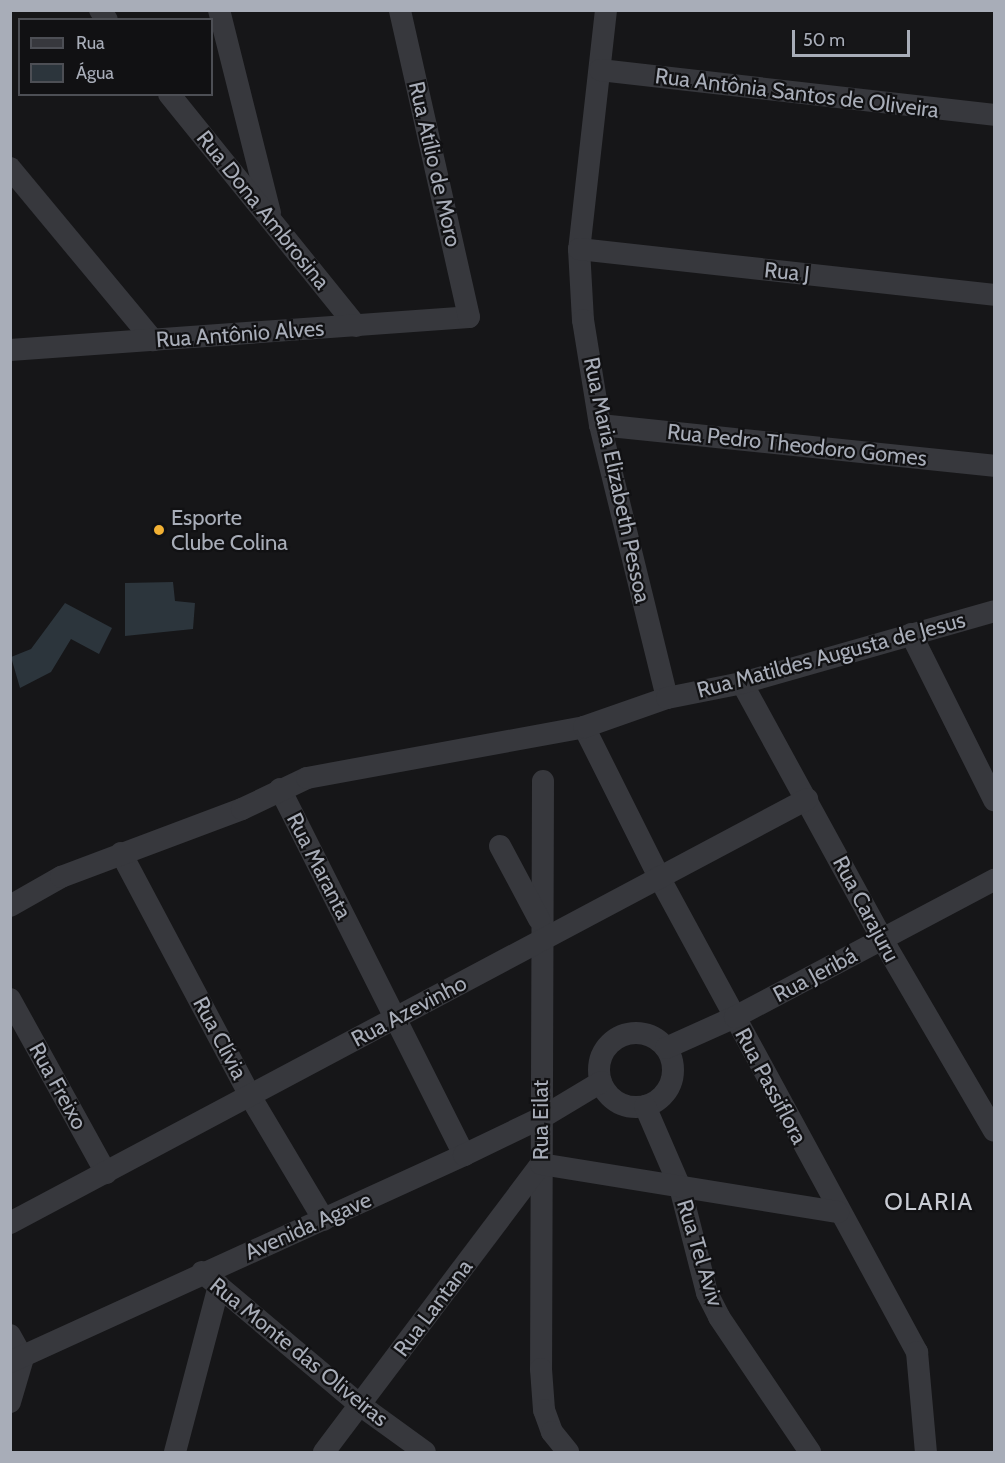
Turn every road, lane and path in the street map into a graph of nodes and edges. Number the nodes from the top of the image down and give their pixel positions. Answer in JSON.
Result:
{"nodes":[{"id":1,"x":219,"y":10,"type":"edge"},
{"id":2,"x":400,"y":10,"type":"edge"},
{"id":3,"x":606,"y":10,"type":"edge"},
{"id":4,"x":600,"y":70,"type":"junction"},
{"id":5,"x":171,"y":96,"type":"edge"},
{"id":6,"x":994,"y":115,"type":"edge"},
{"id":7,"x":10,"y":168,"type":"edge"},
{"id":8,"x":272,"y":219,"type":"junction"},
{"id":9,"x":579,"y":249,"type":"junction"},
{"id":10,"x":994,"y":295,"type":"edge"},
{"id":11,"x":469,"y":317,"type":"joint"},
{"id":12,"x":356,"y":326,"type":"junction"},
{"id":13,"x":153,"y":340,"type":"junction"},
{"id":14,"x":10,"y":350,"type":"edge"},
{"id":15,"x":600,"y":425,"type":"junction"},
{"id":16,"x":994,"y":466,"type":"edge"},
{"id":17,"x":994,"y":611,"type":"edge"},
{"id":18,"x":910,"y":634,"type":"junction"},
{"id":19,"x":742,"y":683,"type":"junction"},
{"id":20,"x":667,"y":698,"type":"junction"},
{"id":21,"x":584,"y":727,"type":"junction"},
{"id":22,"x":543,"y":781,"type":"dead end"},
{"id":23,"x":280,"y":789,"type":"junction"},
{"id":24,"x":807,"y":799,"type":"junction"},
{"id":25,"x":994,"y":800,"type":"edge"},
{"id":26,"x":500,"y":846,"type":"dead end"},
{"id":27,"x":121,"y":853,"type":"junction"},
{"id":28,"x":659,"y":877,"type":"junction"},
{"id":29,"x":994,"y":880,"type":"edge"},
{"id":30,"x":10,"y":906,"type":"edge"},
{"id":31,"x":541,"y":930,"type":"junction"},
{"id":32,"x":882,"y":939,"type":"junction"},
{"id":33,"x":10,"y":999,"type":"edge"},
{"id":34,"x":735,"y":1017,"type":"junction"},
{"id":35,"x":397,"y":1018,"type":"junction"},
{"id":36,"x":666,"y":1048,"type":"junction"},
{"id":37,"x":601,"y":1082,"type":"junction"},
{"id":38,"x":250,"y":1096,"type":"junction"},
{"id":39,"x":645,"y":1106,"type":"junction"},
{"id":40,"x":541,"y":1118,"type":"junction"},
{"id":41,"x":994,"y":1131,"type":"edge"},
{"id":42,"x":464,"y":1155,"type":"junction"},
{"id":43,"x":541,"y":1164,"type":"junction"},
{"id":44,"x":106,"y":1173,"type":"junction"},
{"id":45,"x":680,"y":1187,"type":"junction"},
{"id":46,"x":838,"y":1212,"type":"junction"},
{"id":47,"x":324,"y":1220,"type":"junction"},
{"id":48,"x":10,"y":1223,"type":"edge"},
{"id":49,"x":210,"y":1279,"type":"junction"},
{"id":50,"x":10,"y":1335,"type":"edge"},
{"id":51,"x":17,"y":1360,"type":"edge"},
{"id":52,"x":10,"y":1402,"type":"edge"},
{"id":53,"x":360,"y":1405,"type":"junction"},
{"id":54,"x":175,"y":1452,"type":"edge"},
{"id":55,"x":324,"y":1452,"type":"edge"},
{"id":56,"x":425,"y":1452,"type":"edge"},
{"id":57,"x":568,"y":1452,"type":"edge"},
{"id":58,"x":810,"y":1452,"type":"edge"},
{"id":59,"x":926,"y":1452,"type":"edge"}],
"edges":[{"from":1,"to":8,"type":"street"},
{"from":2,"to":11,"type":"street","name":"Rua Atílio de Moro"},
{"from":3,"to":4,"type":"street","name":"Rua Maria Elizabeth Pessoa"},
{"from":4,"to":6,"type":"street","name":"Rua Antônia Santos de Oliveira"},
{"from":4,"to":9,"type":"street","name":"Rua Maria Elizabeth Pessoa"},
{"from":5,"to":8,"type":"street","name":"Rua Dona Ambrosina"},
{"from":7,"to":13,"type":"street"},
{"from":8,"to":12,"type":"street","name":"Rua Dona Ambrosina"},
{"from":9,"to":10,"type":"street","name":"Rua J"},
{"from":9,"to":15,"type":"street","name":"Rua Maria Elizabeth Pessoa"},
{"from":11,"to":12,"type":"street","name":"Rua Antônio Alves"},
{"from":12,"to":13,"type":"street","name":"Rua Antônio Alves"},
{"from":13,"to":14,"type":"street","name":"Rua Antônio Alves"},
{"from":15,"to":16,"type":"street","name":"Rua Pedro Theodoro Gomes"},
{"from":15,"to":20,"type":"street","name":"Rua Maria Elizabeth Pessoa"},
{"from":17,"to":18,"type":"street","name":"Rua Matildes Augusta de Jesus"},
{"from":18,"to":19,"type":"street","name":"Rua Matildes Augusta de Jesus"},
{"from":18,"to":25,"type":"street"},
{"from":19,"to":20,"type":"street","name":"Rua Matildes Augusta de Jesus"},
{"from":19,"to":24,"type":"street","name":"Rua Carajuru"},
{"from":20,"to":21,"type":"street","name":"Rua Matildes Augusta de Jesus"},
{"from":21,"to":23,"type":"street","name":"Rua Matildes Augusta de Jesus"},
{"from":21,"to":28,"type":"street","name":"Rua Passiflora"},
{"from":22,"to":31,"type":"street","name":"Rua Eilat"},
{"from":23,"to":27,"type":"street","name":"Rua Maranta"},
{"from":23,"to":35,"type":"street","name":"Rua Maranta"},
{"from":24,"to":28,"type":"street","name":"Rua Azevinho"},
{"from":24,"to":32,"type":"street","name":"Rua Carajuru"},
{"from":26,"to":31,"type":"street"},
{"from":27,"to":30,"type":"street","name":"Rua Maranta"},
{"from":27,"to":38,"type":"street","name":"Rua Clívia"},
{"from":28,"to":31,"type":"street","name":"Rua Azevinho"},
{"from":28,"to":34,"type":"street","name":"Rua Passiflora"},
{"from":29,"to":32,"type":"street","name":"Rua Jeribá"},
{"from":31,"to":35,"type":"street","name":"Rua Azevinho"},
{"from":31,"to":40,"type":"street","name":"Rua Eilat"},
{"from":32,"to":34,"type":"street","name":"Rua Jeribá"},
{"from":32,"to":41,"type":"street","name":"Rua Carajuru"},
{"from":33,"to":44,"type":"street","name":"Rua Freixo"},
{"from":34,"to":36,"type":"street","name":"Rua Jeribá"},
{"from":34,"to":46,"type":"street","name":"Rua Passiflora"},
{"from":35,"to":38,"type":"street","name":"Rua Azevinho"},
{"from":35,"to":42,"type":"street","name":"Rua Maranta"},
{"from":36,"to":37,"type":"street"},
{"from":36,"to":39,"type":"street"},
{"from":37,"to":39,"type":"street"},
{"from":37,"to":40,"type":"street","name":"Avenida Agave"},
{"from":38,"to":44,"type":"street","name":"Rua Azevinho"},
{"from":38,"to":47,"type":"street","name":"Rua Clívia"},
{"from":39,"to":45,"type":"street","name":"Rua Tel Aviv"},
{"from":40,"to":42,"type":"street","name":"Avenida Agave"},
{"from":40,"to":43,"type":"street","name":"Rua Eilat"},
{"from":42,"to":47,"type":"street","name":"Avenida Agave"},
{"from":43,"to":45,"type":"street"},
{"from":43,"to":53,"type":"street","name":"Rua Lantana"},
{"from":43,"to":57,"type":"street","name":"Rua Eilat"},
{"from":44,"to":48,"type":"street","name":"Rua Azevinho"},
{"from":45,"to":46,"type":"street"},
{"from":45,"to":58,"type":"street","name":"Rua Tel Aviv"},
{"from":46,"to":59,"type":"street","name":"Rua Passiflora"},
{"from":47,"to":49,"type":"street","name":"Avenida Agave"},
{"from":49,"to":51,"type":"street","name":"Avenida Agave"},
{"from":49,"to":53,"type":"street","name":"Rua Monte das Oliveiras"},
{"from":49,"to":54,"type":"street"},
{"from":50,"to":51,"type":"street"},
{"from":51,"to":52,"type":"street"},
{"from":53,"to":55,"type":"street","name":"Rua Lantana"},
{"from":53,"to":56,"type":"street","name":"Rua Monte das Oliveiras"}]}
